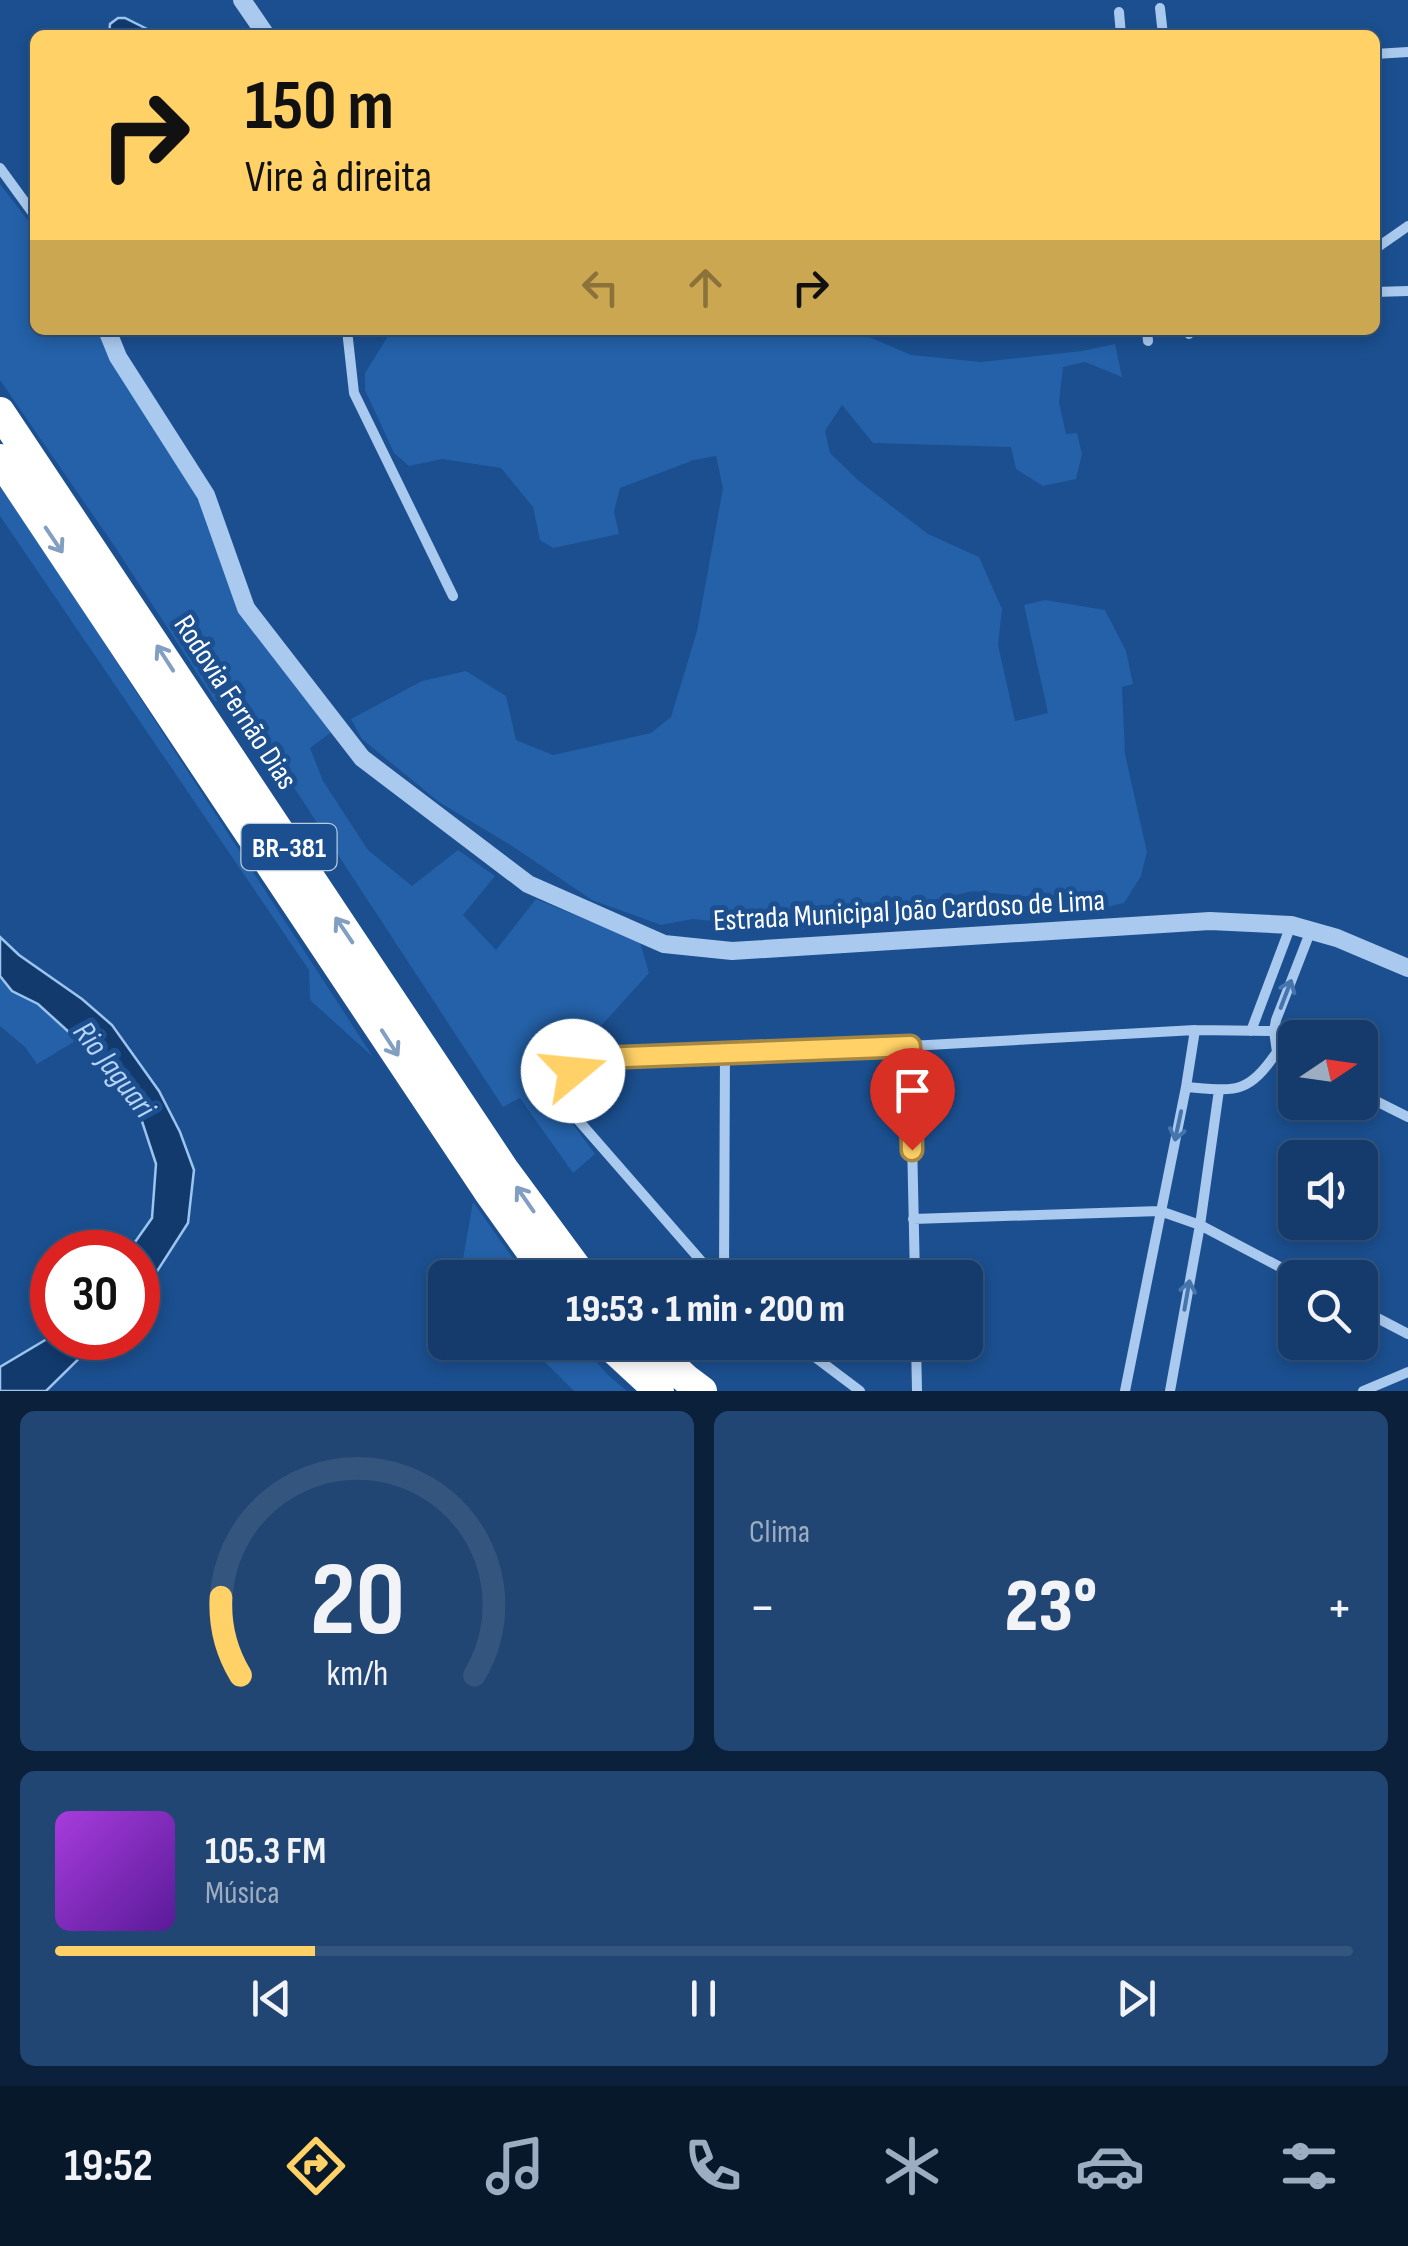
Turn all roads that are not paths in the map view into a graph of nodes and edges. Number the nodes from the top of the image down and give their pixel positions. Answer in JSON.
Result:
{"nodes":[{"id":1,"x":242,"y":0,"type":"edge"},
{"id":2,"x":1160,"y":8,"type":"dead end"},
{"id":3,"x":1119,"y":12,"type":"dead end"},
{"id":4,"x":263,"y":30,"type":"edge"},
{"id":5,"x":1121,"y":30,"type":"edge"},
{"id":6,"x":1162,"y":30,"type":"edge"},
{"id":7,"x":1408,"y":52,"type":"edge"},
{"id":8,"x":1380,"y":54,"type":"edge"},
{"id":9,"x":0,"y":168,"type":"edge"},
{"id":10,"x":30,"y":209,"type":"edge"},
{"id":11,"x":1408,"y":226,"type":"edge"},
{"id":12,"x":1380,"y":246,"type":"edge"},
{"id":13,"x":1408,"y":291,"type":"edge"},
{"id":14,"x":1380,"y":292,"type":"edge"},
{"id":15,"x":110,"y":335,"type":"edge"},
{"id":16,"x":348,"y":335,"type":"edge"},
{"id":17,"x":0,"y":412,"type":"edge"},
{"id":18,"x":0,"y":460,"type":"edge"},
{"id":19,"x":453,"y":596,"type":"dead end"},
{"id":20,"x":1291,"y":925,"type":"junction"},
{"id":21,"x":1311,"y":930,"type":"junction"},
{"id":22,"x":1408,"y":968,"type":"edge"},
{"id":23,"x":1194,"y":1030,"type":"junction"},
{"id":24,"x":1251,"y":1031,"type":"junction"},
{"id":25,"x":1274,"y":1031,"type":"junction"},
{"id":26,"x":910,"y":1046,"type":"junction"},
{"id":27,"x":725,"y":1051,"type":"junction"},
{"id":28,"x":1277,"y":1052,"type":"joint"},
{"id":29,"x":1186,"y":1086,"type":"junction"},
{"id":30,"x":1220,"y":1090,"type":"junction"},
{"id":31,"x":1378,"y":1102,"type":"edge"},
{"id":32,"x":1408,"y":1117,"type":"edge"},
{"id":33,"x":1160,"y":1211,"type":"junction"},
{"id":34,"x":914,"y":1219,"type":"junction"},
{"id":35,"x":1200,"y":1224,"type":"junction"},
{"id":36,"x":537,"y":1260,"type":"edge"},
{"id":37,"x":571,"y":1260,"type":"edge"},
{"id":38,"x":700,"y":1260,"type":"edge"},
{"id":39,"x":724,"y":1260,"type":"edge"},
{"id":40,"x":915,"y":1260,"type":"edge"},
{"id":41,"x":1278,"y":1266,"type":"edge"},
{"id":42,"x":1378,"y":1318,"type":"edge"},
{"id":43,"x":1408,"y":1334,"type":"edge"},
{"id":44,"x":625,"y":1360,"type":"edge"},
{"id":45,"x":665,"y":1360,"type":"edge"},
{"id":46,"x":819,"y":1360,"type":"edge"},
{"id":47,"x":916,"y":1360,"type":"edge"},
{"id":48,"x":1408,"y":1372,"type":"edge"},
{"id":49,"x":659,"y":1391,"type":"edge"},
{"id":50,"x":702,"y":1391,"type":"edge"},
{"id":51,"x":860,"y":1391,"type":"edge"},
{"id":52,"x":917,"y":1391,"type":"edge"},
{"id":53,"x":1126,"y":1391,"type":"edge"},
{"id":54,"x":1170,"y":1391,"type":"edge"},
{"id":55,"x":1363,"y":1391,"type":"edge"}],
"edges":[{"from":1,"to":4,"type":"street"},
{"from":2,"to":6,"type":"street"},
{"from":3,"to":5,"type":"street"},
{"from":7,"to":8,"type":"street"},
{"from":9,"to":10,"type":"street"},
{"from":11,"to":12,"type":"street"},
{"from":13,"to":14,"type":"street"},
{"from":15,"to":20,"type":"street","name":"Estrada Municipal João Cardoso de Lima"},
{"from":16,"to":19,"type":"street"},
{"from":37,"to":17,"type":"highway","name":"Rodovia Fernão Dias","number":"BR-381","one_way":true},
{"from":18,"to":36,"type":"highway","name":"Rodovia Fernão Dias","number":"BR-381","one_way":true},
{"from":20,"to":21,"type":"street","name":"Estrada Municipal João Cardoso de Lima"},
{"from":20,"to":24,"type":"street"},
{"from":21,"to":22,"type":"street","name":"Estrada Municipal João Cardoso de Lima"},
{"from":25,"to":21,"type":"street","one_way":true},
{"from":23,"to":24,"type":"street"},
{"from":23,"to":26,"type":"street"},
{"from":23,"to":29,"type":"street"},
{"from":24,"to":25,"type":"street"},
{"from":25,"to":28,"type":"street"},
{"from":26,"to":27,"type":"street"},
{"from":26,"to":34,"type":"street"},
{"from":27,"to":38,"type":"street"},
{"from":27,"to":39,"type":"street"},
{"from":28,"to":30,"type":"street"},
{"from":29,"to":30,"type":"street"},
{"from":29,"to":33,"type":"street","one_way":true},
{"from":30,"to":35,"type":"street"},
{"from":31,"to":32,"type":"street"},
{"from":33,"to":34,"type":"street"},
{"from":33,"to":35,"type":"street"},
{"from":33,"to":53,"type":"street"},
{"from":34,"to":40,"type":"street"},
{"from":35,"to":41,"type":"street"},
{"from":54,"to":35,"type":"street","one_way":true},
{"from":42,"to":43,"type":"street"},
{"from":44,"to":49,"type":"highway"},
{"from":45,"to":50,"type":"highway"},
{"from":46,"to":51,"type":"street"},
{"from":47,"to":52,"type":"street"},
{"from":48,"to":55,"type":"street"}]}
